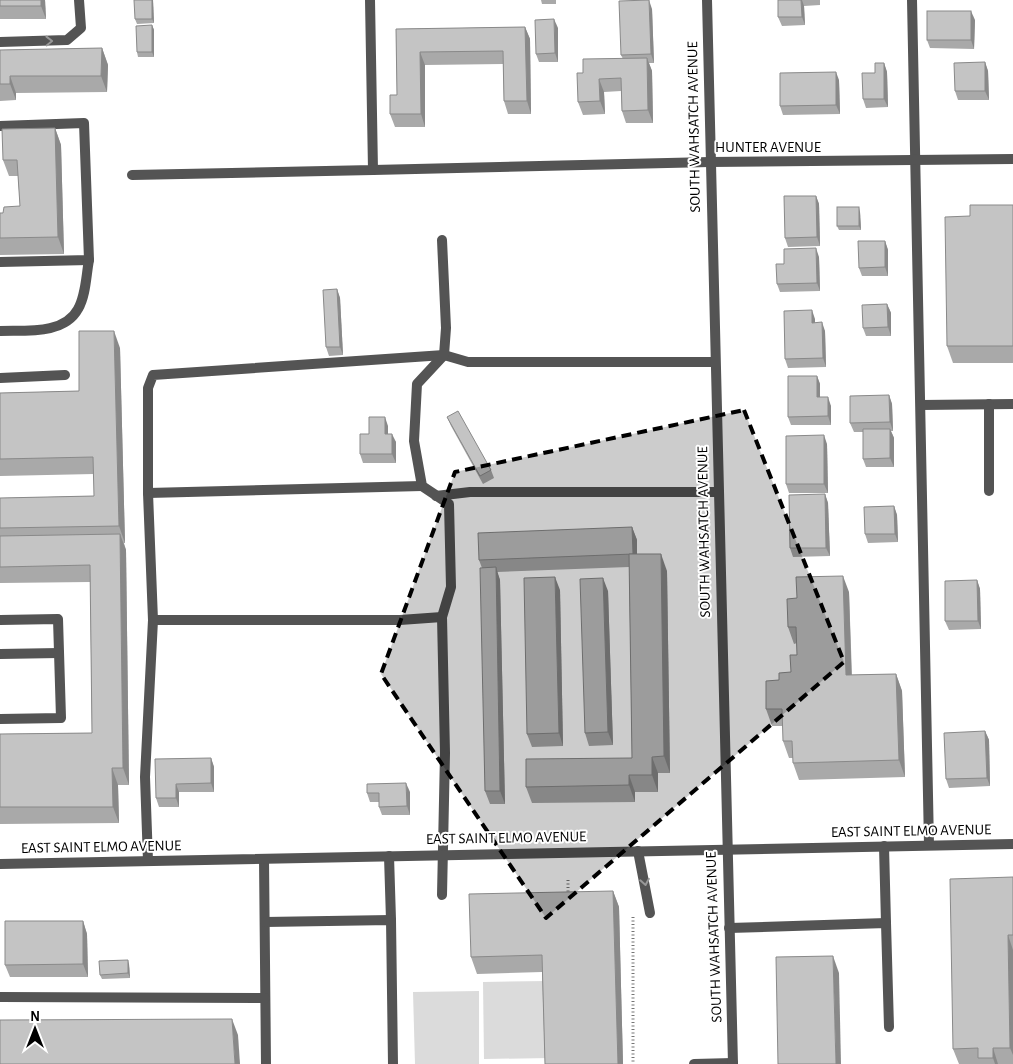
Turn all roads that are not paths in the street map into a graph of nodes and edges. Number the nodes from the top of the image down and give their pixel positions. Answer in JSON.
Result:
{"nodes":[{"id":1,"x":79,"y":0,"type":"edge"},
{"id":2,"x":370,"y":0,"type":"edge"},
{"id":3,"x":707,"y":0,"type":"edge"},
{"id":4,"x":912,"y":0,"type":"edge"},
{"id":5,"x":0,"y":42,"type":"edge"},
{"id":6,"x":0,"y":126,"type":"edge"},
{"id":7,"x":1013,"y":159,"type":"edge"},
{"id":8,"x":916,"y":160,"type":"junction"},
{"id":9,"x":710,"y":162,"type":"junction"},
{"id":10,"x":373,"y":170,"type":"junction"},
{"id":11,"x":132,"y":175,"type":"dead end"},
{"id":12,"x":442,"y":240,"type":"dead end"},
{"id":13,"x":89,"y":260,"type":"junction"},
{"id":14,"x":0,"y":262,"type":"edge"},
{"id":15,"x":0,"y":331,"type":"edge"},
{"id":16,"x":444,"y":354,"type":"junction"},
{"id":17,"x":715,"y":362,"type":"junction"},
{"id":18,"x":65,"y":375,"type":"dead end"},
{"id":19,"x":0,"y":378,"type":"edge"},
{"id":20,"x":989,"y":404,"type":"junction"},
{"id":21,"x":1013,"y":404,"type":"edge"},
{"id":22,"x":921,"y":405,"type":"junction"},
{"id":23,"x":422,"y":486,"type":"junction"},
{"id":24,"x":989,"y":491,"type":"dead end"},
{"id":25,"x":718,"y":492,"type":"junction"},
{"id":26,"x":148,"y":493,"type":"junction"},
{"id":27,"x":436,"y":496,"type":"junction"},
{"id":28,"x":442,"y":617,"type":"junction"},
{"id":29,"x":0,"y":620,"type":"edge"},
{"id":30,"x":152,"y":620,"type":"junction"},
{"id":31,"x":59,"y":653,"type":"junction"},
{"id":32,"x":0,"y":654,"type":"edge"},
{"id":33,"x":0,"y":719,"type":"edge"},
{"id":34,"x":1013,"y":844,"type":"edge"},
{"id":35,"x":929,"y":845,"type":"junction"},
{"id":36,"x":884,"y":846,"type":"junction"},
{"id":37,"x":727,"y":849,"type":"junction"},
{"id":38,"x":638,"y":851,"type":"junction"},
{"id":39,"x":441,"y":855,"type":"junction"},
{"id":40,"x":389,"y":856,"type":"junction"},
{"id":41,"x":264,"y":858,"type":"junction"},
{"id":42,"x":148,"y":861,"type":"junction"},
{"id":43,"x":0,"y":864,"type":"edge"},
{"id":44,"x":442,"y":895,"type":"dead end"},
{"id":45,"x":650,"y":913,"type":"dead end"},
{"id":46,"x":391,"y":920,"type":"junction"},
{"id":47,"x":265,"y":922,"type":"junction"},
{"id":48,"x":886,"y":923,"type":"junction"},
{"id":49,"x":729,"y":928,"type":"junction"},
{"id":50,"x":0,"y":997,"type":"edge"},
{"id":51,"x":265,"y":998,"type":"junction"},
{"id":52,"x":889,"y":1026,"type":"dead end"},
{"id":53,"x":266,"y":1064,"type":"edge"},
{"id":54,"x":393,"y":1064,"type":"edge"},
{"id":55,"x":694,"y":1064,"type":"edge"},
{"id":56,"x":733,"y":1064,"type":"edge"}],
"edges":[{"from":5,"to":1,"type":"street","one_way":true},
{"from":2,"to":10,"type":"street"},
{"from":3,"to":9,"type":"street","name":"SOUTH WAHSATCH AVENUE"},
{"from":4,"to":8,"type":"street"},
{"from":6,"to":13,"type":"street"},
{"from":7,"to":8,"type":"street","name":"HUNTER AVENUE"},
{"from":8,"to":9,"type":"street","name":"HUNTER AVENUE"},
{"from":8,"to":22,"type":"street"},
{"from":9,"to":10,"type":"street","name":"HUNTER AVENUE"},
{"from":9,"to":17,"type":"street","name":"SOUTH WAHSATCH AVENUE"},
{"from":10,"to":11,"type":"street","name":"HUNTER AVENUE"},
{"from":12,"to":16,"type":"street"},
{"from":13,"to":14,"type":"street"},
{"from":13,"to":15,"type":"street"},
{"from":16,"to":17,"type":"street"},
{"from":16,"to":23,"type":"street"},
{"from":16,"to":26,"type":"street"},
{"from":17,"to":25,"type":"street","name":"SOUTH WAHSATCH AVENUE"},
{"from":18,"to":19,"type":"street"},
{"from":20,"to":21,"type":"street"},
{"from":20,"to":22,"type":"street"},
{"from":20,"to":24,"type":"street"},
{"from":22,"to":35,"type":"street"},
{"from":23,"to":26,"type":"street"},
{"from":23,"to":27,"type":"street"},
{"from":25,"to":27,"type":"street"},
{"from":25,"to":37,"type":"street","name":"SOUTH WAHSATCH AVENUE"},
{"from":26,"to":30,"type":"street"},
{"from":27,"to":28,"type":"street"},
{"from":28,"to":30,"type":"street"},
{"from":28,"to":39,"type":"street"},
{"from":29,"to":31,"type":"street"},
{"from":30,"to":42,"type":"street"},
{"from":31,"to":32,"type":"street"},
{"from":31,"to":33,"type":"street"},
{"from":34,"to":35,"type":"street","name":"EAST SAINT ELMO AVENUE"},
{"from":35,"to":36,"type":"street","name":"EAST SAINT ELMO AVENUE"},
{"from":36,"to":37,"type":"street","name":"EAST SAINT ELMO AVENUE"},
{"from":36,"to":48,"type":"street"},
{"from":37,"to":38,"type":"street","name":"EAST SAINT ELMO AVENUE"},
{"from":37,"to":49,"type":"street","name":"SOUTH WAHSATCH AVENUE"},
{"from":38,"to":39,"type":"street","name":"EAST SAINT ELMO AVENUE"},
{"from":38,"to":45,"type":"street","one_way":true},
{"from":39,"to":40,"type":"street","name":"EAST SAINT ELMO AVENUE"},
{"from":39,"to":44,"type":"street"},
{"from":40,"to":41,"type":"street","name":"EAST SAINT ELMO AVENUE"},
{"from":40,"to":46,"type":"street"},
{"from":41,"to":42,"type":"street","name":"EAST SAINT ELMO AVENUE"},
{"from":41,"to":47,"type":"street"},
{"from":42,"to":43,"type":"street","name":"EAST SAINT ELMO AVENUE"},
{"from":46,"to":47,"type":"street"},
{"from":46,"to":54,"type":"street"},
{"from":47,"to":51,"type":"street"},
{"from":48,"to":49,"type":"street"},
{"from":48,"to":52,"type":"street"},
{"from":49,"to":56,"type":"street","name":"SOUTH WAHSATCH AVENUE"},
{"from":50,"to":51,"type":"street"},
{"from":51,"to":53,"type":"street"},
{"from":55,"to":56,"type":"street"}]}
